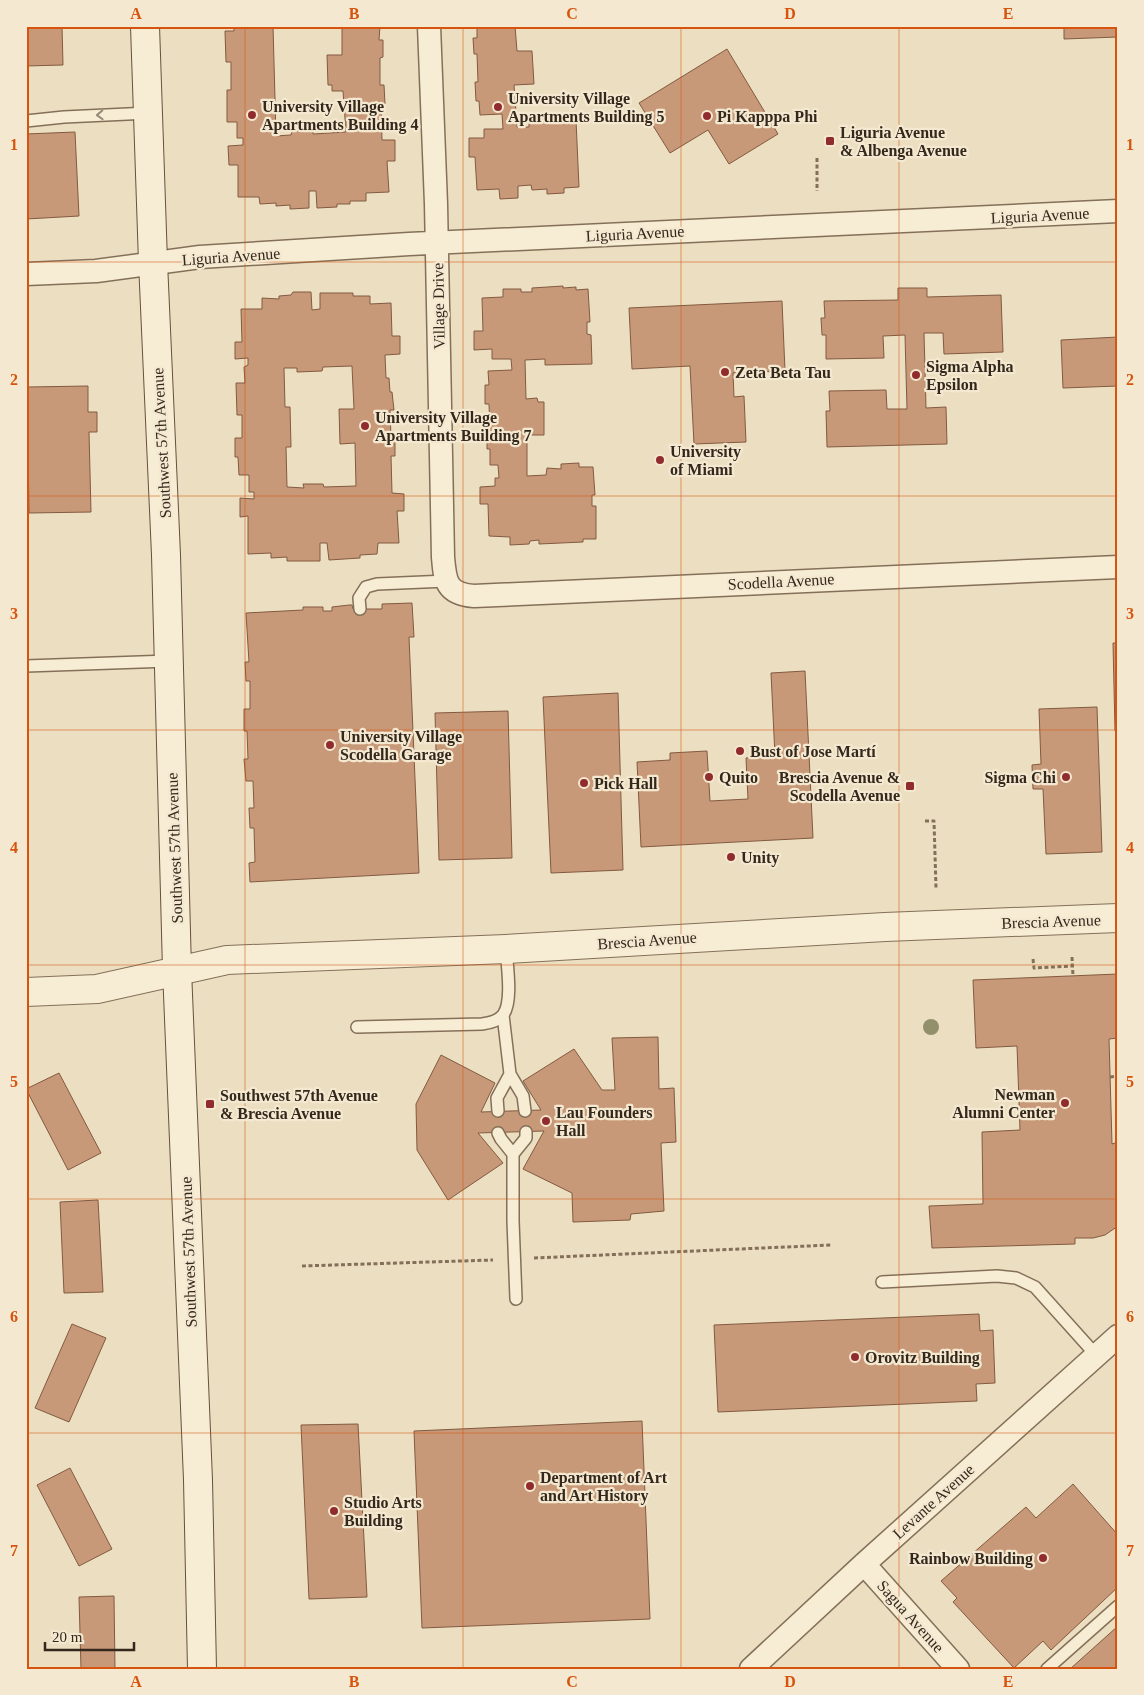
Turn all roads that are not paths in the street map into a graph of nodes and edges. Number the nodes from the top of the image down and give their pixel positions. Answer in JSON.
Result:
{"nodes":[{"id":1,"x":145,"y":26,"type":"edge"},
{"id":2,"x":429,"y":26,"type":"edge"},
{"id":3,"x":149,"y":113,"type":"junction"},
{"id":4,"x":26,"y":121,"type":"edge"},
{"id":5,"x":1118,"y":211,"type":"edge"},
{"id":6,"x":436,"y":242,"type":"junction"},
{"id":7,"x":153,"y":262,"type":"junction"},
{"id":8,"x":26,"y":274,"type":"edge"},
{"id":9,"x":1118,"y":567,"type":"edge"},
{"id":10,"x":448,"y":583,"type":"junction"},
{"id":11,"x":360,"y":609,"type":"dead end"},
{"id":12,"x":169,"y":661,"type":"junction"},
{"id":13,"x":26,"y":666,"type":"edge"},
{"id":14,"x":1118,"y":918,"type":"edge"},
{"id":15,"x":506,"y":949,"type":"junction"},
{"id":16,"x":177,"y":970,"type":"junction"},
{"id":17,"x":26,"y":992,"type":"edge"},
{"id":18,"x":503,"y":1015,"type":"junction"},
{"id":19,"x":357,"y":1027,"type":"dead end"},
{"id":20,"x":510,"y":1074,"type":"junction"},
{"id":21,"x":525,"y":1110,"type":"dead end"},
{"id":22,"x":498,"y":1111,"type":"dead end"},
{"id":23,"x":526,"y":1132,"type":"dead end"},
{"id":24,"x":498,"y":1133,"type":"dead end"},
{"id":25,"x":513,"y":1154,"type":"junction"},
{"id":26,"x":882,"y":1282,"type":"dead end"},
{"id":27,"x":516,"y":1299,"type":"dead end"},
{"id":28,"x":1118,"y":1336,"type":"edge"},
{"id":29,"x":1096,"y":1354,"type":"junction"},
{"id":30,"x":864,"y":1564,"type":"junction"},
{"id":31,"x":1118,"y":1606,"type":"edge"},
{"id":32,"x":202,"y":1669,"type":"edge"},
{"id":33,"x":751,"y":1669,"type":"edge"},
{"id":34,"x":958,"y":1669,"type":"edge"},
{"id":35,"x":1047,"y":1669,"type":"edge"}],
"edges":[{"from":1,"to":3,"type":"main road","name":"Southwest 57th Avenue"},
{"from":2,"to":6,"type":"street","name":"Village Drive"},
{"from":3,"to":4,"type":"lane","one_way":true},
{"from":3,"to":7,"type":"main road","name":"Southwest 57th Avenue"},
{"from":5,"to":6,"type":"street","name":"Liguria Avenue"},
{"from":6,"to":7,"type":"street","name":"Liguria Avenue"},
{"from":6,"to":10,"type":"street","name":"Village Drive"},
{"from":7,"to":8,"type":"street","name":"Liguria Avenue"},
{"from":7,"to":12,"type":"main road","name":"Southwest 57th Avenue"},
{"from":9,"to":10,"type":"street","name":"Scodella Avenue"},
{"from":10,"to":11,"type":"lane"},
{"from":12,"to":13,"type":"lane"},
{"from":12,"to":16,"type":"main road","name":"Southwest 57th Avenue"},
{"from":14,"to":15,"type":"main road","name":"Brescia Avenue"},
{"from":15,"to":16,"type":"main road","name":"Brescia Avenue"},
{"from":15,"to":18,"type":"lane"},
{"from":16,"to":17,"type":"main road","name":"Brescia Avenue"},
{"from":16,"to":32,"type":"main road","name":"Southwest 57th Avenue"},
{"from":18,"to":19,"type":"lane"},
{"from":18,"to":20,"type":"lane"},
{"from":20,"to":21,"type":"lane"},
{"from":20,"to":22,"type":"lane"},
{"from":23,"to":25,"type":"lane"},
{"from":24,"to":25,"type":"lane"},
{"from":25,"to":27,"type":"lane"},
{"from":26,"to":29,"type":"lane"},
{"from":28,"to":29,"type":"street","name":"Levante Avenue"},
{"from":29,"to":30,"type":"street","name":"Levante Avenue"},
{"from":30,"to":33,"type":"street","name":"Levante Avenue"},
{"from":30,"to":34,"type":"street","name":"Sagua Avenue"},
{"from":31,"to":35,"type":"lane"}]}
